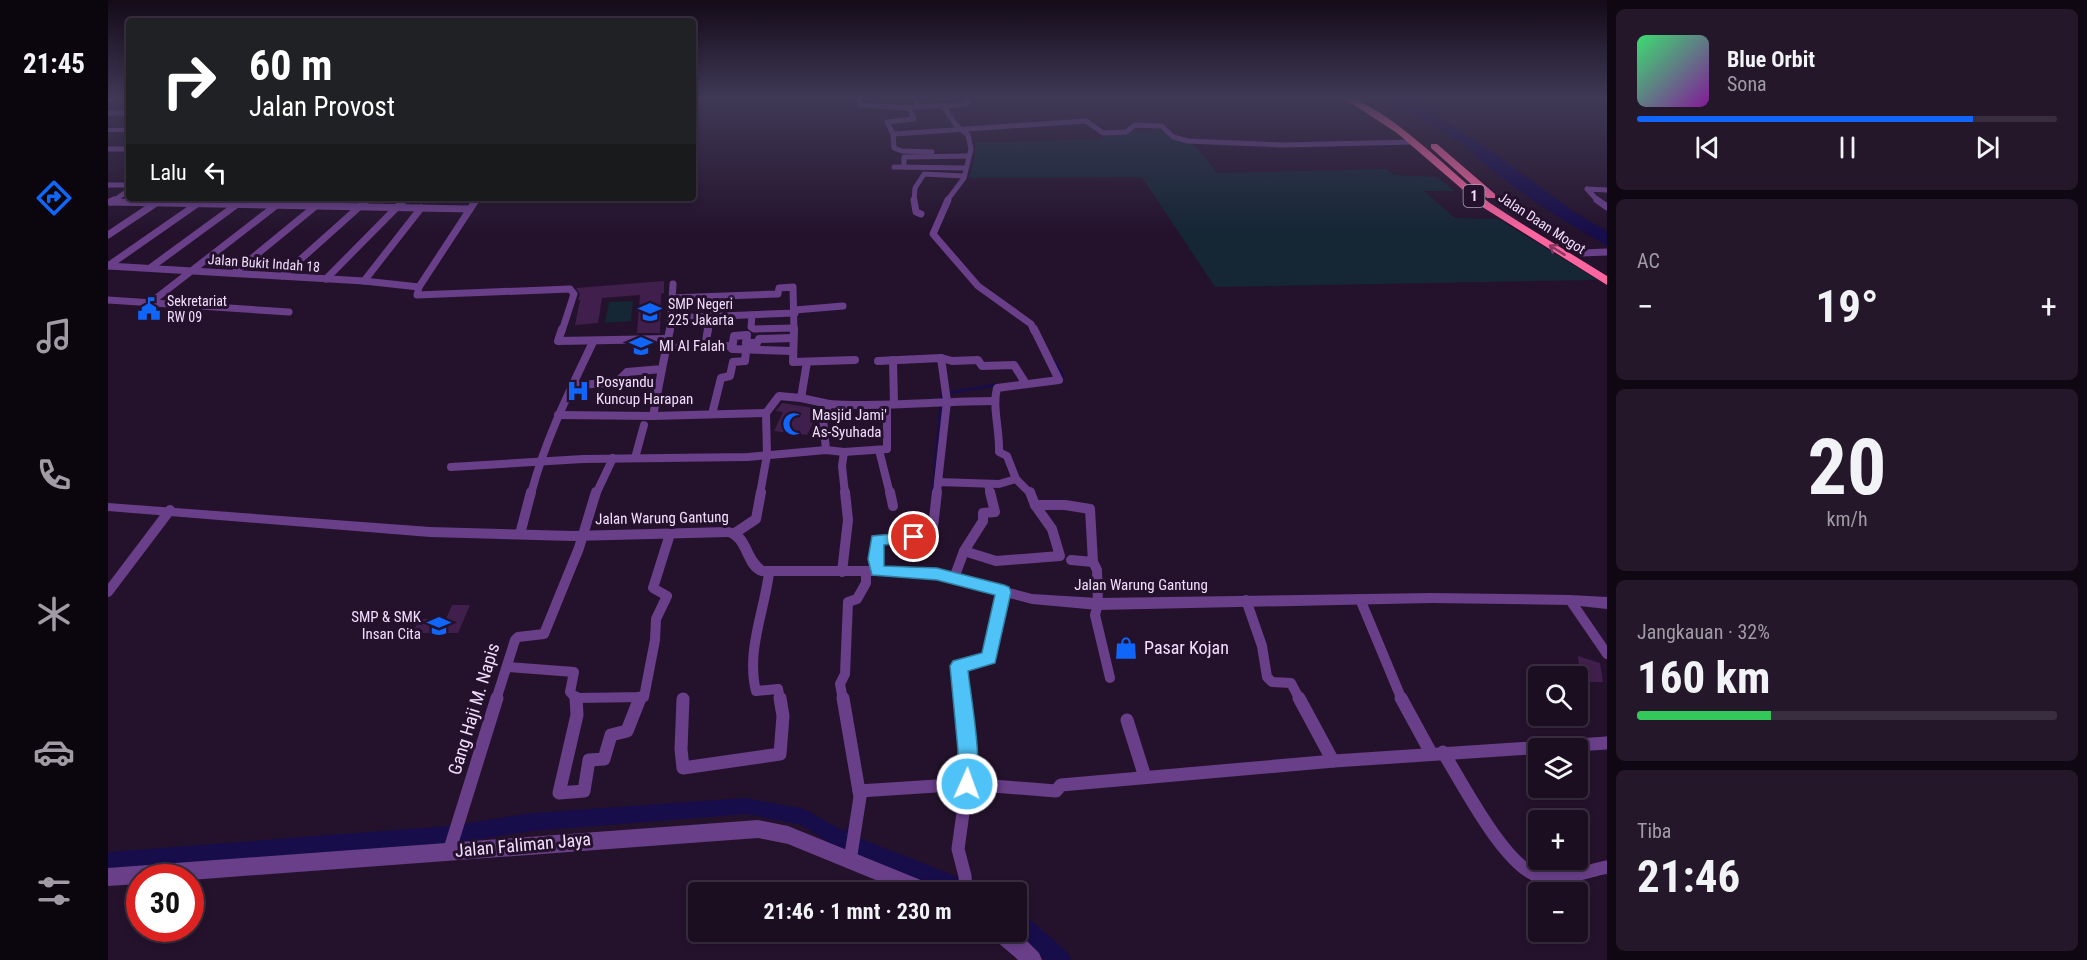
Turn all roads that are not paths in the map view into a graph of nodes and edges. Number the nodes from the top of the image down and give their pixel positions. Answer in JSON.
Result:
{"nodes":[{"id":1,"x":895,"y":144,"type":"edge"},
{"id":2,"x":972,"y":144,"type":"edge"},
{"id":3,"x":1243,"y":144,"type":"edge"},
{"id":4,"x":1325,"y":144,"type":"edge"},
{"id":5,"x":1416,"y":144,"type":"edge"},
{"id":6,"x":1431,"y":144,"type":"edge"},
{"id":7,"x":108,"y":149,"type":"edge"},
{"id":8,"x":126,"y":149,"type":"edge"},
{"id":9,"x":933,"y":151,"type":"junction"},
{"id":10,"x":969,"y":156,"type":"junction"},
{"id":11,"x":1431,"y":158,"type":"junction"},
{"id":12,"x":1448,"y":158,"type":"junction"},
{"id":13,"x":894,"y":167,"type":"dead end"},
{"id":14,"x":904,"y":167,"type":"junction"},
{"id":15,"x":928,"y":167,"type":"junction"},
{"id":16,"x":965,"y":168,"type":"junction"},
{"id":17,"x":1443,"y":169,"type":"junction"},
{"id":18,"x":1462,"y":170,"type":"junction"},
{"id":19,"x":964,"y":176,"type":"junction"},
{"id":20,"x":108,"y":185,"type":"edge"},
{"id":21,"x":126,"y":185,"type":"edge"},
{"id":22,"x":1607,"y":190,"type":"edge"},
{"id":23,"x":126,"y":192,"type":"edge"},
{"id":24,"x":159,"y":201,"type":"edge"},
{"id":25,"x":202,"y":201,"type":"edge"},
{"id":26,"x":242,"y":201,"type":"edge"},
{"id":27,"x":282,"y":201,"type":"edge"},
{"id":28,"x":322,"y":201,"type":"edge"},
{"id":29,"x":366,"y":201,"type":"edge"},
{"id":30,"x":403,"y":201,"type":"edge"},
{"id":31,"x":475,"y":201,"type":"edge"},
{"id":32,"x":109,"y":203,"type":"edge"},
{"id":33,"x":156,"y":203,"type":"junction"},
{"id":34,"x":197,"y":204,"type":"junction"},
{"id":35,"x":237,"y":205,"type":"junction"},
{"id":36,"x":276,"y":205,"type":"junction"},
{"id":37,"x":316,"y":206,"type":"junction"},
{"id":38,"x":360,"y":207,"type":"junction"},
{"id":39,"x":1607,"y":207,"type":"edge"},
{"id":40,"x":397,"y":208,"type":"junction"},
{"id":41,"x":421,"y":208,"type":"junction"},
{"id":42,"x":470,"y":209,"type":"junction"},
{"id":43,"x":921,"y":214,"type":"dead end"},
{"id":44,"x":108,"y":235,"type":"edge"},
{"id":45,"x":1607,"y":252,"type":"edge"},
{"id":46,"x":1582,"y":253,"type":"junction"},
{"id":47,"x":108,"y":266,"type":"edge"},
{"id":48,"x":150,"y":268,"type":"junction"},
{"id":49,"x":1607,"y":268,"type":"edge"},
{"id":50,"x":194,"y":270,"type":"junction"},
{"id":51,"x":234,"y":273,"type":"junction"},
{"id":52,"x":282,"y":276,"type":"junction"},
{"id":53,"x":326,"y":279,"type":"junction"},
{"id":54,"x":364,"y":280,"type":"junction"},
{"id":55,"x":1607,"y":281,"type":"edge"},
{"id":56,"x":673,"y":284,"type":"dead end"},
{"id":57,"x":419,"y":287,"type":"junction"},
{"id":58,"x":672,"y":298,"type":"junction"},
{"id":59,"x":108,"y":300,"type":"edge"},
{"id":60,"x":150,"y":303,"type":"junction"},
{"id":61,"x":843,"y":306,"type":"dead end"},
{"id":62,"x":289,"y":312,"type":"dead end"},
{"id":63,"x":795,"y":312,"type":"junction"},
{"id":64,"x":752,"y":315,"type":"junction"},
{"id":65,"x":711,"y":316,"type":"junction"},
{"id":66,"x":672,"y":318,"type":"junction"},
{"id":67,"x":794,"y":328,"type":"junction"},
{"id":68,"x":793,"y":338,"type":"junction"},
{"id":69,"x":593,"y":342,"type":"junction"},
{"id":70,"x":667,"y":343,"type":"junction"},
{"id":71,"x":732,"y":346,"type":"junction"},
{"id":72,"x":705,"y":347,"type":"junction"},
{"id":73,"x":746,"y":351,"type":"junction"},
{"id":74,"x":792,"y":351,"type":"junction"},
{"id":75,"x":941,"y":358,"type":"junction"},
{"id":76,"x":855,"y":360,"type":"dead end"},
{"id":77,"x":893,"y":360,"type":"junction"},
{"id":78,"x":878,"y":361,"type":"dead end"},
{"id":79,"x":807,"y":362,"type":"junction"},
{"id":80,"x":662,"y":369,"type":"junction"},
{"id":81,"x":1025,"y":383,"type":"junction"},
{"id":82,"x":572,"y":385,"type":"junction"},
{"id":83,"x":801,"y":398,"type":"junction"},
{"id":84,"x":945,"y":398,"type":"junction"},
{"id":85,"x":994,"y":401,"type":"junction"},
{"id":86,"x":830,"y":404,"type":"junction"},
{"id":87,"x":891,"y":404,"type":"junction"},
{"id":88,"x":768,"y":410,"type":"junction"},
{"id":89,"x":712,"y":414,"type":"junction"},
{"id":90,"x":558,"y":415,"type":"junction"},
{"id":91,"x":653,"y":416,"type":"junction"},
{"id":92,"x":644,"y":425,"type":"dead end"},
{"id":93,"x":826,"y":450,"type":"junction"},
{"id":94,"x":879,"y":450,"type":"junction"},
{"id":95,"x":844,"y":452,"type":"junction"},
{"id":96,"x":767,"y":455,"type":"junction"},
{"id":97,"x":614,"y":458,"type":"junction"},
{"id":98,"x":635,"y":458,"type":"junction"},
{"id":99,"x":539,"y":463,"type":"junction"},
{"id":100,"x":451,"y":467,"type":"dead end"},
{"id":101,"x":1016,"y":479,"type":"junction"},
{"id":102,"x":938,"y":482,"type":"junction"},
{"id":103,"x":988,"y":484,"type":"junction"},
{"id":104,"x":1035,"y":505,"type":"junction"},
{"id":105,"x":893,"y":506,"type":"dead end"},
{"id":106,"x":108,"y":507,"type":"edge"},
{"id":107,"x":170,"y":510,"type":"junction"},
{"id":108,"x":735,"y":533,"type":"junction"},
{"id":109,"x":520,"y":534,"type":"junction"},
{"id":110,"x":670,"y":534,"type":"junction"},
{"id":111,"x":584,"y":536,"type":"junction"},
{"id":112,"x":964,"y":551,"type":"junction"},
{"id":113,"x":1071,"y":560,"type":"dead end"},
{"id":114,"x":1093,"y":562,"type":"junction"},
{"id":115,"x":871,"y":571,"type":"junction"},
{"id":116,"x":842,"y":572,"type":"junction"},
{"id":117,"x":769,"y":573,"type":"junction"},
{"id":118,"x":954,"y":578,"type":"junction"},
{"id":119,"x":108,"y":592,"type":"edge"},
{"id":120,"x":1004,"y":592,"type":"junction"},
{"id":121,"x":1360,"y":599,"type":"junction"},
{"id":122,"x":1246,"y":600,"type":"junction"},
{"id":123,"x":1570,"y":600,"type":"junction"},
{"id":124,"x":1607,"y":603,"type":"edge"},
{"id":125,"x":1098,"y":604,"type":"junction"},
{"id":126,"x":1607,"y":654,"type":"edge"},
{"id":127,"x":507,"y":667,"type":"junction"},
{"id":128,"x":1110,"y":678,"type":"dead end"},
{"id":129,"x":642,"y":697,"type":"junction"},
{"id":130,"x":576,"y":698,"type":"junction"},
{"id":131,"x":683,"y":699,"type":"dead end"},
{"id":132,"x":1127,"y":720,"type":"dead end"},
{"id":133,"x":1607,"y":743,"type":"edge"},
{"id":134,"x":1437,"y":753,"type":"junction"},
{"id":135,"x":1334,"y":761,"type":"junction"},
{"id":136,"x":1145,"y":777,"type":"junction"},
{"id":137,"x":967,"y":784,"type":"junction"},
{"id":138,"x":859,"y":791,"type":"junction"},
{"id":139,"x":450,"y":848,"type":"junction"},
{"id":140,"x":850,"y":861,"type":"junction"},
{"id":141,"x":1607,"y":867,"type":"edge"},
{"id":142,"x":108,"y":877,"type":"edge"},
{"id":143,"x":901,"y":882,"type":"edge"},
{"id":144,"x":965,"y":882,"type":"edge"},
{"id":145,"x":1014,"y":942,"type":"edge"},
{"id":146,"x":1032,"y":960,"type":"edge"}],
"edges":[{"from":1,"to":9,"type":"street"},
{"from":2,"to":10,"type":"street"},
{"from":3,"to":4,"type":"street"},
{"from":5,"to":11,"type":"highway","name":"Jalan Daan Mogot","number":"1"},
{"from":6,"to":12,"type":"highway","name":"Jalan Daan Mogot","number":"1"},
{"from":7,"to":8,"type":"street"},
{"from":9,"to":10,"type":"street"},
{"from":9,"to":14,"type":"street"},
{"from":9,"to":15,"type":"street"},
{"from":10,"to":16,"type":"street"},
{"from":11,"to":12,"type":"highway"},
{"from":11,"to":17,"type":"highway","name":"Jalan Daan Mogot","number":"1"},
{"from":12,"to":18,"type":"highway","name":"Jalan Daan Mogot","number":"1"},
{"from":13,"to":14,"type":"street"},
{"from":14,"to":15,"type":"street"},
{"from":15,"to":16,"type":"street"},
{"from":16,"to":19,"type":"street"},
{"from":17,"to":18,"type":"highway"},
{"from":55,"to":17,"type":"highway","name":"Jalan Daan Mogot","number":"1","one_way":true},
{"from":18,"to":46,"type":"highway","name":"Jalan Daan Mogot","number":"1"},
{"from":19,"to":43,"type":"street"},
{"from":19,"to":81,"type":"street"},
{"from":20,"to":21,"type":"street"},
{"from":22,"to":39,"type":"street"},
{"from":23,"to":32,"type":"street"},
{"from":24,"to":33,"type":"street"},
{"from":25,"to":34,"type":"street"},
{"from":26,"to":35,"type":"street"},
{"from":27,"to":36,"type":"street"},
{"from":28,"to":37,"type":"street"},
{"from":29,"to":38,"type":"street"},
{"from":30,"to":40,"type":"street"},
{"from":31,"to":42,"type":"street"},
{"from":32,"to":33,"type":"street"},
{"from":33,"to":34,"type":"street"},
{"from":33,"to":44,"type":"street"},
{"from":34,"to":35,"type":"street"},
{"from":34,"to":47,"type":"street"},
{"from":35,"to":36,"type":"street"},
{"from":35,"to":48,"type":"street"},
{"from":36,"to":37,"type":"street"},
{"from":36,"to":50,"type":"street"},
{"from":37,"to":38,"type":"street"},
{"from":37,"to":51,"type":"street"},
{"from":38,"to":40,"type":"street"},
{"from":38,"to":52,"type":"street"},
{"from":40,"to":41,"type":"street"},
{"from":40,"to":53,"type":"street"},
{"from":41,"to":42,"type":"street"},
{"from":41,"to":54,"type":"street"},
{"from":42,"to":57,"type":"street"},
{"from":45,"to":46,"type":"street"},
{"from":46,"to":49,"type":"highway","name":"Jalan Daan Mogot","number":"1"},
{"from":47,"to":48,"type":"street","name":"Jalan Bukit Indah 18"},
{"from":48,"to":50,"type":"street","name":"Jalan Bukit Indah 18"},
{"from":50,"to":51,"type":"street","name":"Jalan Bukit Indah 18"},
{"from":50,"to":60,"type":"street"},
{"from":51,"to":52,"type":"street","name":"Jalan Bukit Indah 18"},
{"from":52,"to":53,"type":"street","name":"Jalan Bukit Indah 18"},
{"from":53,"to":54,"type":"street","name":"Jalan Bukit Indah 18"},
{"from":54,"to":57,"type":"street","name":"Jalan Bukit Indah 18"},
{"from":56,"to":58,"type":"street"},
{"from":57,"to":69,"type":"street","name":"Jalan Bukit Indah 18"},
{"from":58,"to":63,"type":"street"},
{"from":58,"to":66,"type":"street"},
{"from":59,"to":60,"type":"street"},
{"from":60,"to":62,"type":"street"},
{"from":61,"to":63,"type":"street"},
{"from":63,"to":64,"type":"street"},
{"from":63,"to":67,"type":"street"},
{"from":64,"to":65,"type":"street"},
{"from":64,"to":67,"type":"street"},
{"from":65,"to":66,"type":"street"},
{"from":65,"to":72,"type":"street"},
{"from":66,"to":70,"type":"street"},
{"from":67,"to":68,"type":"street"},
{"from":68,"to":71,"type":"street"},
{"from":68,"to":74,"type":"street"},
{"from":69,"to":70,"type":"street"},
{"from":69,"to":82,"type":"street"},
{"from":70,"to":72,"type":"street"},
{"from":70,"to":80,"type":"street"},
{"from":71,"to":72,"type":"street"},
{"from":71,"to":73,"type":"street"},
{"from":73,"to":74,"type":"street"},
{"from":73,"to":89,"type":"street"},
{"from":74,"to":79,"type":"street"},
{"from":75,"to":77,"type":"street"},
{"from":75,"to":81,"type":"street"},
{"from":75,"to":84,"type":"street"},
{"from":76,"to":79,"type":"street"},
{"from":77,"to":78,"type":"street"},
{"from":77,"to":87,"type":"street"},
{"from":79,"to":83,"type":"street"},
{"from":80,"to":82,"type":"street"},
{"from":80,"to":91,"type":"street"},
{"from":81,"to":85,"type":"street"},
{"from":82,"to":90,"type":"street"},
{"from":83,"to":86,"type":"street"},
{"from":83,"to":88,"type":"street"},
{"from":84,"to":85,"type":"street"},
{"from":84,"to":87,"type":"street"},
{"from":84,"to":102,"type":"street"},
{"from":85,"to":101,"type":"street"},
{"from":86,"to":87,"type":"street"},
{"from":86,"to":93,"type":"street"},
{"from":87,"to":94,"type":"street"},
{"from":88,"to":89,"type":"street"},
{"from":88,"to":96,"type":"street"},
{"from":89,"to":91,"type":"street"},
{"from":90,"to":91,"type":"street"},
{"from":90,"to":99,"type":"street"},
{"from":92,"to":98,"type":"street"},
{"from":93,"to":95,"type":"street"},
{"from":93,"to":96,"type":"street"},
{"from":94,"to":95,"type":"street"},
{"from":94,"to":105,"type":"street"},
{"from":95,"to":116,"type":"street"},
{"from":96,"to":98,"type":"street"},
{"from":96,"to":108,"type":"street"},
{"from":97,"to":98,"type":"street"},
{"from":97,"to":99,"type":"street"},
{"from":97,"to":111,"type":"street"},
{"from":99,"to":100,"type":"street"},
{"from":99,"to":109,"type":"street"},
{"from":101,"to":103,"type":"street"},
{"from":101,"to":104,"type":"street"},
{"from":102,"to":103,"type":"street"},
{"from":102,"to":115,"type":"street"},
{"from":103,"to":112,"type":"street"},
{"from":104,"to":112,"type":"street"},
{"from":104,"to":114,"type":"street"},
{"from":106,"to":107,"type":"street","name":"Jalan Warung Gantung"},
{"from":107,"to":109,"type":"street","name":"Jalan Warung Gantung"},
{"from":107,"to":119,"type":"street"},
{"from":108,"to":110,"type":"street","name":"Jalan Warung Gantung"},
{"from":108,"to":117,"type":"street","name":"Jalan Warung Gantung"},
{"from":109,"to":111,"type":"street","name":"Jalan Warung Gantung"},
{"from":110,"to":111,"type":"street","name":"Jalan Warung Gantung"},
{"from":110,"to":129,"type":"street"},
{"from":111,"to":127,"type":"street","name":"Gang Haji M. Napis"},
{"from":112,"to":118,"type":"street"},
{"from":113,"to":114,"type":"street"},
{"from":114,"to":125,"type":"street"},
{"from":115,"to":116,"type":"street","name":"Jalan Warung Gantung"},
{"from":115,"to":118,"type":"street","name":"Jalan Warung Gantung"},
{"from":115,"to":138,"type":"street"},
{"from":116,"to":117,"type":"street","name":"Jalan Warung Gantung"},
{"from":117,"to":131,"type":"street"},
{"from":118,"to":120,"type":"street","name":"Jalan Warung Gantung"},
{"from":120,"to":125,"type":"street","name":"Jalan Warung Gantung"},
{"from":120,"to":137,"type":"street"},
{"from":121,"to":122,"type":"street","name":"Jalan Warung Gantung"},
{"from":121,"to":123,"type":"street","name":"Jalan Warung Gantung"},
{"from":121,"to":134,"type":"street"},
{"from":122,"to":125,"type":"street","name":"Jalan Warung Gantung"},
{"from":122,"to":135,"type":"street"},
{"from":123,"to":124,"type":"street","name":"Jalan Warung Gantung"},
{"from":123,"to":126,"type":"street"},
{"from":125,"to":128,"type":"street"},
{"from":127,"to":130,"type":"street"},
{"from":127,"to":139,"type":"street","name":"Gang Haji M. Napis"},
{"from":129,"to":130,"type":"street"},
{"from":129,"to":130,"type":"street"},
{"from":132,"to":136,"type":"street"},
{"from":133,"to":134,"type":"street"},
{"from":134,"to":135,"type":"street"},
{"from":134,"to":141,"type":"street"},
{"from":135,"to":136,"type":"street"},
{"from":136,"to":137,"type":"street"},
{"from":137,"to":138,"type":"street"},
{"from":137,"to":144,"type":"street"},
{"from":138,"to":140,"type":"street"},
{"from":139,"to":140,"type":"street","name":"Jalan Faliman Jaya"},
{"from":139,"to":142,"type":"street","name":"Jalan Faliman Jaya"},
{"from":140,"to":143,"type":"street","name":"Jalan Faliman Jaya"},
{"from":145,"to":146,"type":"street"}]}
